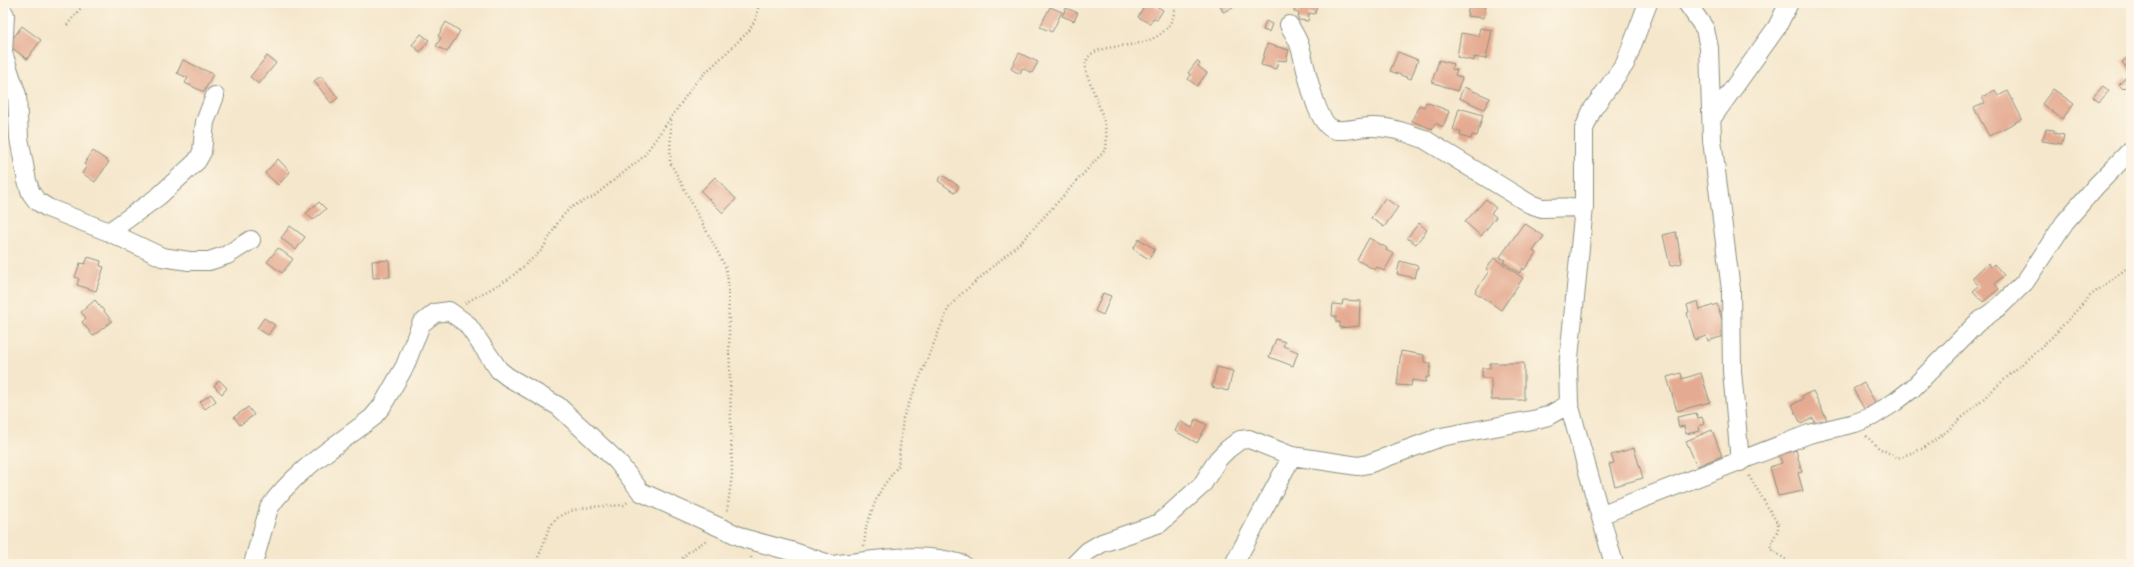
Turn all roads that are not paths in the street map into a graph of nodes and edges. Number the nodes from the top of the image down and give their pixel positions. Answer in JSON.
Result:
{"nodes":[{"id":1,"x":1648,"y":3,"type":"edge"},
{"id":2,"x":1687,"y":3,"type":"edge"},
{"id":3,"x":1789,"y":3,"type":"edge"},
{"id":4,"x":3,"y":12,"type":"edge"},
{"id":5,"x":1289,"y":25,"type":"dead end"},
{"id":6,"x":215,"y":96,"type":"dead end"},
{"id":7,"x":1712,"y":118,"type":"junction"},
{"id":8,"x":2131,"y":150,"type":"edge"},
{"id":9,"x":1584,"y":207,"type":"junction"},
{"id":10,"x":108,"y":232,"type":"junction"},
{"id":11,"x":251,"y":240,"type":"dead end"},
{"id":12,"x":1569,"y":404,"type":"junction"},
{"id":13,"x":1292,"y":456,"type":"junction"},
{"id":14,"x":1740,"y":462,"type":"junction"},
{"id":15,"x":1600,"y":515,"type":"junction"},
{"id":16,"x":253,"y":564,"type":"edge"},
{"id":17,"x":829,"y":564,"type":"edge"},
{"id":18,"x":838,"y":564,"type":"edge"},
{"id":19,"x":962,"y":564,"type":"edge"},
{"id":20,"x":1075,"y":564,"type":"edge"},
{"id":21,"x":1234,"y":564,"type":"edge"},
{"id":22,"x":1614,"y":564,"type":"edge"}],
"edges":[{"from":1,"to":9,"type":"street"},
{"from":2,"to":7,"type":"street"},
{"from":3,"to":7,"type":"street"},
{"from":4,"to":10,"type":"street"},
{"from":5,"to":9,"type":"street"},
{"from":6,"to":10,"type":"street"},
{"from":7,"to":14,"type":"street"},
{"from":8,"to":14,"type":"street"},
{"from":9,"to":12,"type":"street"},
{"from":10,"to":11,"type":"street"},
{"from":12,"to":13,"type":"street"},
{"from":12,"to":15,"type":"street"},
{"from":13,"to":20,"type":"street"},
{"from":13,"to":21,"type":"street"},
{"from":14,"to":15,"type":"street"},
{"from":15,"to":22,"type":"street"},
{"from":16,"to":17,"type":"street"},
{"from":18,"to":19,"type":"street"}]}
